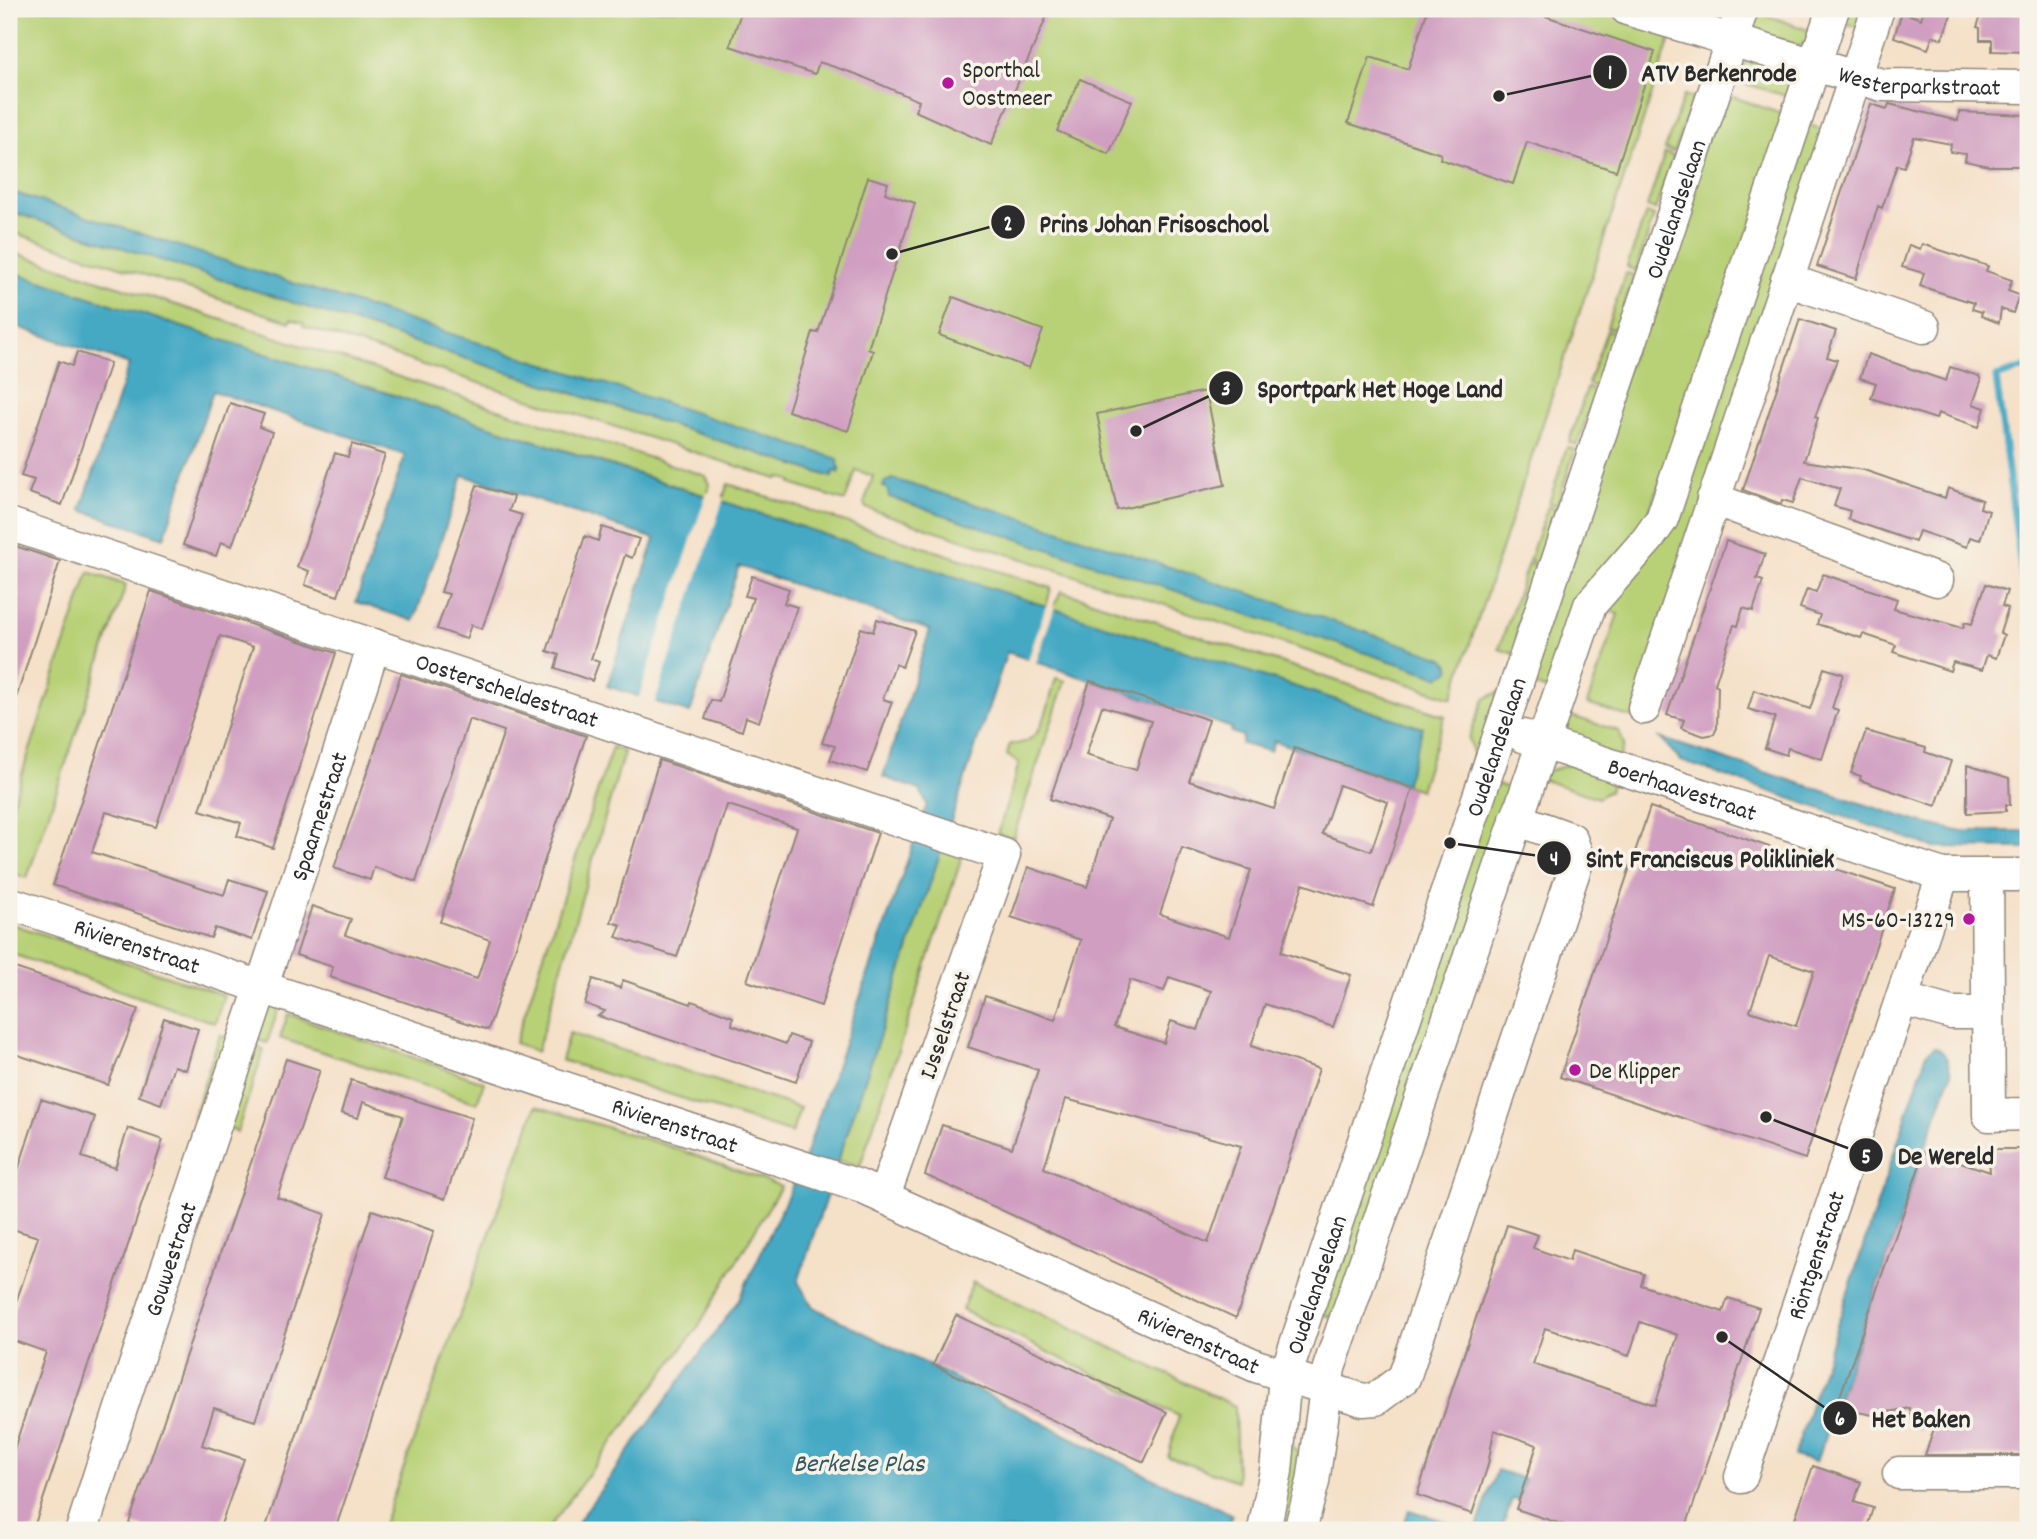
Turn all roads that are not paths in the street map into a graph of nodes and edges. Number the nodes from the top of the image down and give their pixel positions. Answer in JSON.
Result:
{"nodes":[{"id":1,"x":1627,"y":9,"type":"edge"},
{"id":2,"x":1742,"y":9,"type":"edge"},
{"id":3,"x":1833,"y":9,"type":"edge"},
{"id":4,"x":1878,"y":9,"type":"edge"},
{"id":5,"x":1731,"y":41,"type":"junction"},
{"id":6,"x":1813,"y":67,"type":"junction"},
{"id":7,"x":1854,"y":78,"type":"junction"},
{"id":8,"x":2028,"y":87,"type":"edge"},
{"id":9,"x":1787,"y":280,"type":"junction"},
{"id":10,"x":1924,"y":327,"type":"dead end"},
{"id":11,"x":1713,"y":499,"type":"junction"},
{"id":12,"x":9,"y":524,"type":"edge"},
{"id":13,"x":1937,"y":579,"type":"dead end"},
{"id":14,"x":374,"y":645,"type":"junction"},
{"id":15,"x":1644,"y":708,"type":"dead end"},
{"id":16,"x":1501,"y":729,"type":"junction"},
{"id":17,"x":1541,"y":743,"type":"junction"},
{"id":18,"x":1516,"y":820,"type":"junction"},
{"id":19,"x":1004,"y":855,"type":"joint"},
{"id":20,"x":1943,"y":875,"type":"junction"},
{"id":21,"x":1987,"y":875,"type":"junction"},
{"id":22,"x":2028,"y":875,"type":"edge"},
{"id":23,"x":9,"y":903,"type":"edge"},
{"id":24,"x":262,"y":987,"type":"junction"},
{"id":25,"x":1902,"y":999,"type":"junction"},
{"id":26,"x":1987,"y":1013,"type":"junction"},
{"id":27,"x":2028,"y":1114,"type":"edge"},
{"id":28,"x":1989,"y":1115,"type":"junction"},
{"id":29,"x":2028,"y":1134,"type":"edge"},
{"id":30,"x":884,"y":1196,"type":"junction"},
{"id":31,"x":1285,"y":1377,"type":"junction"},
{"id":32,"x":1324,"y":1388,"type":"junction"},
{"id":33,"x":1899,"y":1473,"type":"dead end"},
{"id":34,"x":2028,"y":1473,"type":"edge"},
{"id":35,"x":1741,"y":1477,"type":"dead end"},
{"id":36,"x":82,"y":1530,"type":"edge"},
{"id":37,"x":1264,"y":1530,"type":"edge"},
{"id":38,"x":1300,"y":1530,"type":"edge"}],
"edges":[{"from":1,"to":5,"type":"street","name":"Westerparkstraat"},
{"from":2,"to":5,"type":"street","name":"Oudelandselaan"},
{"from":3,"to":6,"type":"street","name":"Oudelandselaan"},
{"from":4,"to":7,"type":"street"},
{"from":5,"to":6,"type":"street","name":"Westerparkstraat"},
{"from":5,"to":16,"type":"street","name":"Oudelandselaan"},
{"from":6,"to":7,"type":"street","name":"Westerparkstraat"},
{"from":6,"to":17,"type":"street","name":"Oudelandselaan"},
{"from":7,"to":8,"type":"street","name":"Westerparkstraat"},
{"from":7,"to":9,"type":"street"},
{"from":9,"to":10,"type":"street"},
{"from":9,"to":11,"type":"street"},
{"from":11,"to":13,"type":"street"},
{"from":11,"to":15,"type":"street"},
{"from":12,"to":14,"type":"street","name":"Oosterscheldestraat"},
{"from":14,"to":19,"type":"street","name":"Oosterscheldestraat"},
{"from":14,"to":24,"type":"street","name":"Spaarnestraat"},
{"from":16,"to":17,"type":"street","name":"Boerhaavestraat"},
{"from":16,"to":31,"type":"street","name":"Oudelandselaan"},
{"from":17,"to":18,"type":"street","name":"Oudelandselaan"},
{"from":17,"to":20,"type":"street","name":"Boerhaavestraat"},
{"from":18,"to":32,"type":"street","name":"Oudelandselaan"},
{"from":18,"to":32,"type":"street","name":"Oudelandselaan"},
{"from":19,"to":30,"type":"street","name":"IJsselstraat"},
{"from":20,"to":21,"type":"street","name":"Boerhaavestraat"},
{"from":20,"to":25,"type":"street","name":"Röntgenstraat"},
{"from":21,"to":22,"type":"street","name":"Boerhaavestraat"},
{"from":21,"to":26,"type":"street"},
{"from":23,"to":24,"type":"street","name":"Rivierenstraat"},
{"from":24,"to":30,"type":"street","name":"Rivierenstraat"},
{"from":24,"to":36,"type":"street","name":"Gouwestraat"},
{"from":25,"to":26,"type":"street"},
{"from":25,"to":35,"type":"street","name":"Röntgenstraat"},
{"from":26,"to":28,"type":"street"},
{"from":27,"to":28,"type":"street"},
{"from":28,"to":29,"type":"street"},
{"from":30,"to":31,"type":"street","name":"Rivierenstraat"},
{"from":31,"to":32,"type":"street","name":"Rivierenstraat"},
{"from":31,"to":37,"type":"street","name":"Oudelandselaan"},
{"from":32,"to":38,"type":"street","name":"Oudelandselaan"},
{"from":33,"to":34,"type":"street"}]}
